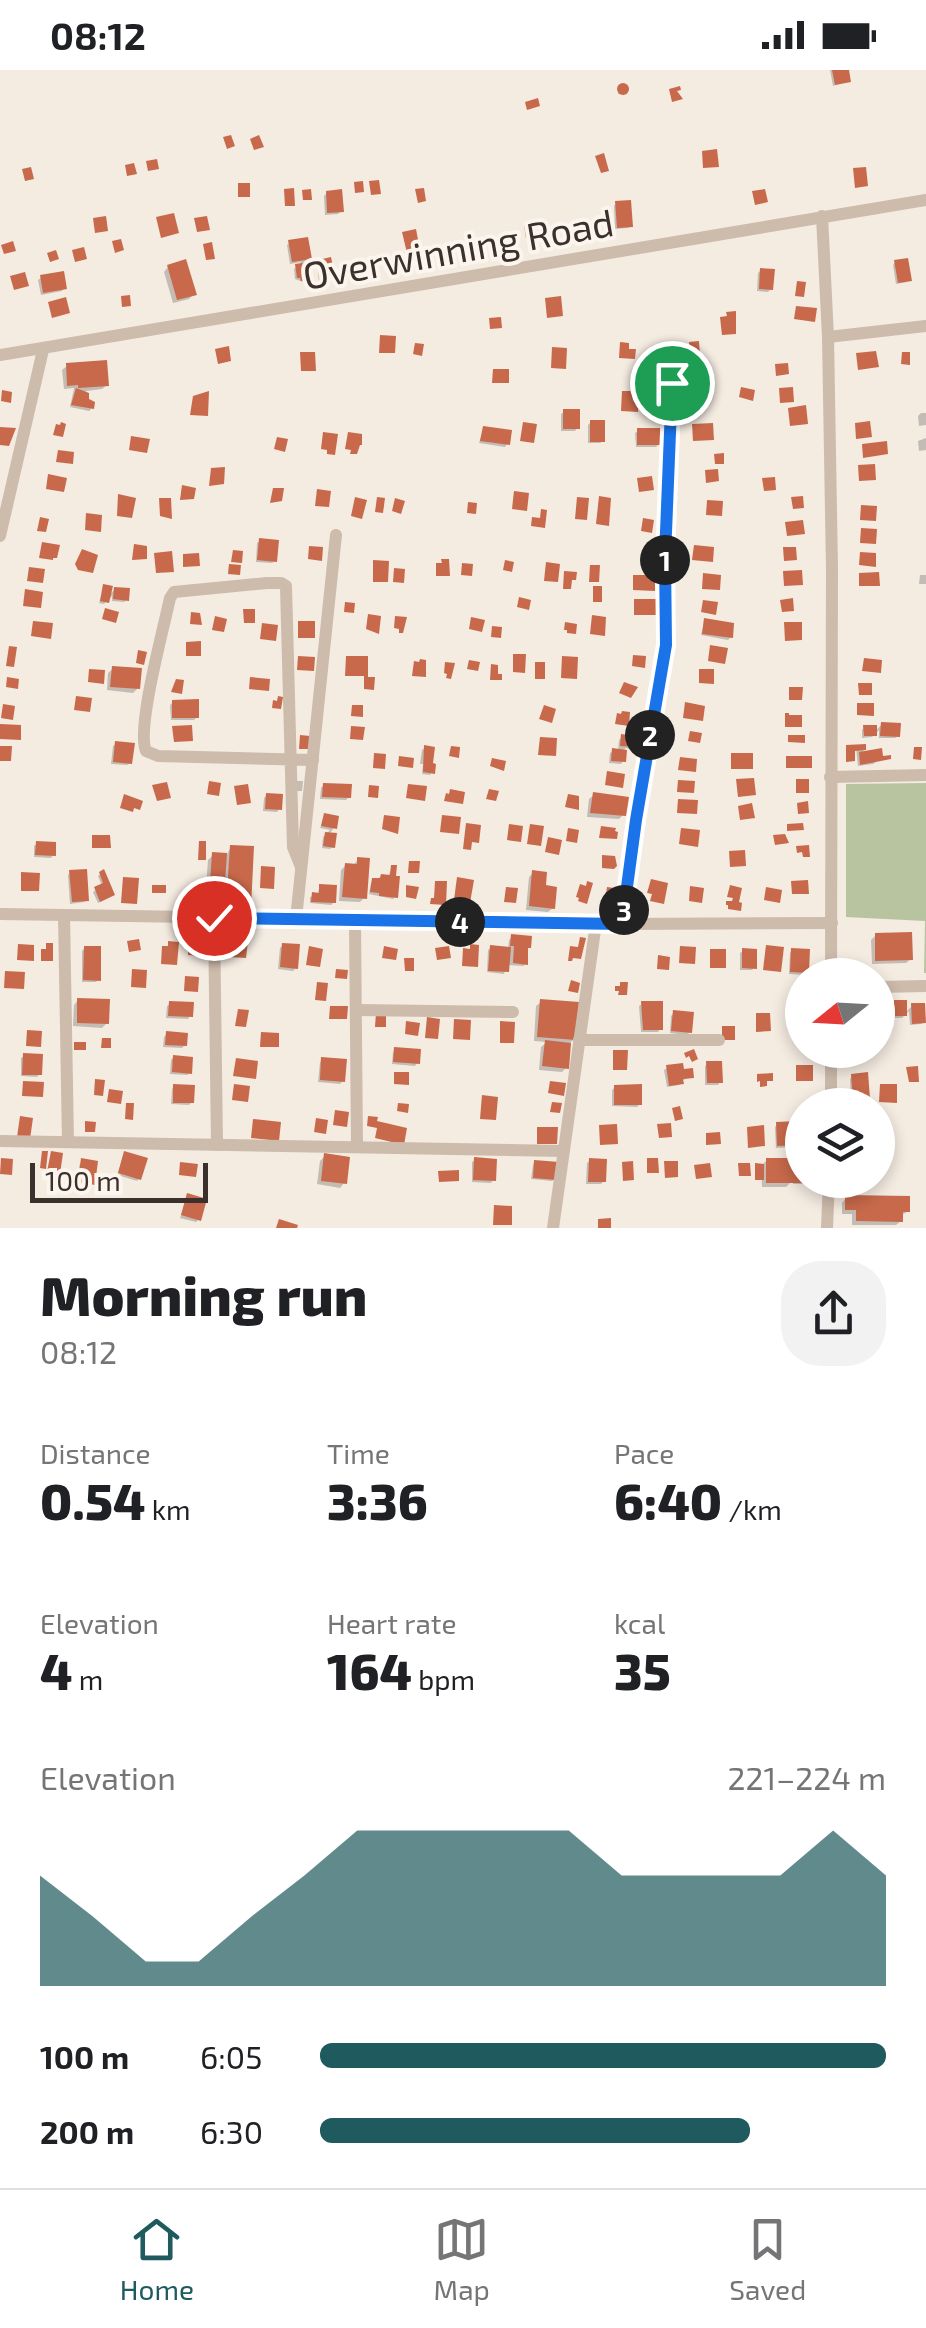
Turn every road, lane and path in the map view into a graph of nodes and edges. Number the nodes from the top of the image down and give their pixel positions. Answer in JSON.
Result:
{"nodes":[{"id":1,"x":926,"y":200,"type":"edge"},
{"id":2,"x":822,"y":216,"type":"junction"},
{"id":3,"x":926,"y":326,"type":"edge"},
{"id":4,"x":828,"y":337,"type":"junction"},
{"id":5,"x":42,"y":350,"type":"junction"},
{"id":6,"x":0,"y":355,"type":"edge"},
{"id":7,"x":672,"y":383,"type":"dead end"},
{"id":8,"x":336,"y":535,"type":"dead end"},
{"id":9,"x":0,"y":536,"type":"edge"},
{"id":10,"x":290,"y":760,"type":"junction"},
{"id":11,"x":313,"y":760,"type":"junction"},
{"id":12,"x":926,"y":775,"type":"edge"},
{"id":13,"x":830,"y":777,"type":"junction"},
{"id":14,"x":302,"y":866,"type":"junction"},
{"id":15,"x":0,"y":914,"type":"edge"},
{"id":16,"x":64,"y":915,"type":"junction"},
{"id":17,"x":214,"y":918,"type":"junction"},
{"id":18,"x":296,"y":919,"type":"junction"},
{"id":19,"x":356,"y":920,"type":"junction"},
{"id":20,"x":596,"y":923,"type":"junction"},
{"id":21,"x":832,"y":923,"type":"junction"},
{"id":22,"x":622,"y":924,"type":"junction"},
{"id":23,"x":831,"y":958,"type":"edge"},
{"id":24,"x":926,"y":986,"type":"edge"},
{"id":25,"x":895,"y":987,"type":"edge"},
{"id":26,"x":357,"y":1010,"type":"junction"},
{"id":27,"x":513,"y":1012,"type":"dead end"},
{"id":28,"x":580,"y":1040,"type":"junction"},
{"id":29,"x":719,"y":1040,"type":"dead end"},
{"id":30,"x":0,"y":1141,"type":"edge"},
{"id":31,"x":68,"y":1142,"type":"junction"},
{"id":32,"x":217,"y":1145,"type":"junction"},
{"id":33,"x":357,"y":1148,"type":"junction"},
{"id":34,"x":564,"y":1151,"type":"junction"},
{"id":35,"x":828,"y":1198,"type":"edge"},
{"id":36,"x":553,"y":1228,"type":"edge"},
{"id":37,"x":827,"y":1228,"type":"edge"}],
"edges":[{"from":1,"to":2,"type":"street","name":"Overwinning Road"},
{"from":2,"to":4,"type":"street"},
{"from":2,"to":5,"type":"street","name":"Overwinning Road"},
{"from":3,"to":4,"type":"street"},
{"from":4,"to":13,"type":"street"},
{"from":5,"to":6,"type":"street","name":"Overwinning Road"},
{"from":5,"to":9,"type":"street"},
{"from":7,"to":22,"type":"street"},
{"from":8,"to":11,"type":"street"},
{"from":10,"to":10,"type":"street"},
{"from":10,"to":11,"type":"street"},
{"from":10,"to":14,"type":"street"},
{"from":11,"to":14,"type":"street"},
{"from":12,"to":13,"type":"street"},
{"from":13,"to":21,"type":"street"},
{"from":14,"to":18,"type":"street"},
{"from":15,"to":16,"type":"street"},
{"from":16,"to":17,"type":"street"},
{"from":16,"to":31,"type":"street"},
{"from":17,"to":18,"type":"street"},
{"from":17,"to":32,"type":"street"},
{"from":18,"to":19,"type":"street"},
{"from":19,"to":20,"type":"street"},
{"from":19,"to":26,"type":"street"},
{"from":20,"to":22,"type":"street"},
{"from":20,"to":28,"type":"street"},
{"from":21,"to":22,"type":"street"},
{"from":21,"to":23,"type":"street"},
{"from":24,"to":25,"type":"street"},
{"from":26,"to":27,"type":"street"},
{"from":26,"to":33,"type":"street"},
{"from":28,"to":29,"type":"street"},
{"from":28,"to":34,"type":"street"},
{"from":30,"to":31,"type":"street"},
{"from":31,"to":32,"type":"street"},
{"from":32,"to":33,"type":"street"},
{"from":33,"to":34,"type":"street"},
{"from":34,"to":36,"type":"street"},
{"from":35,"to":37,"type":"street"}]}
